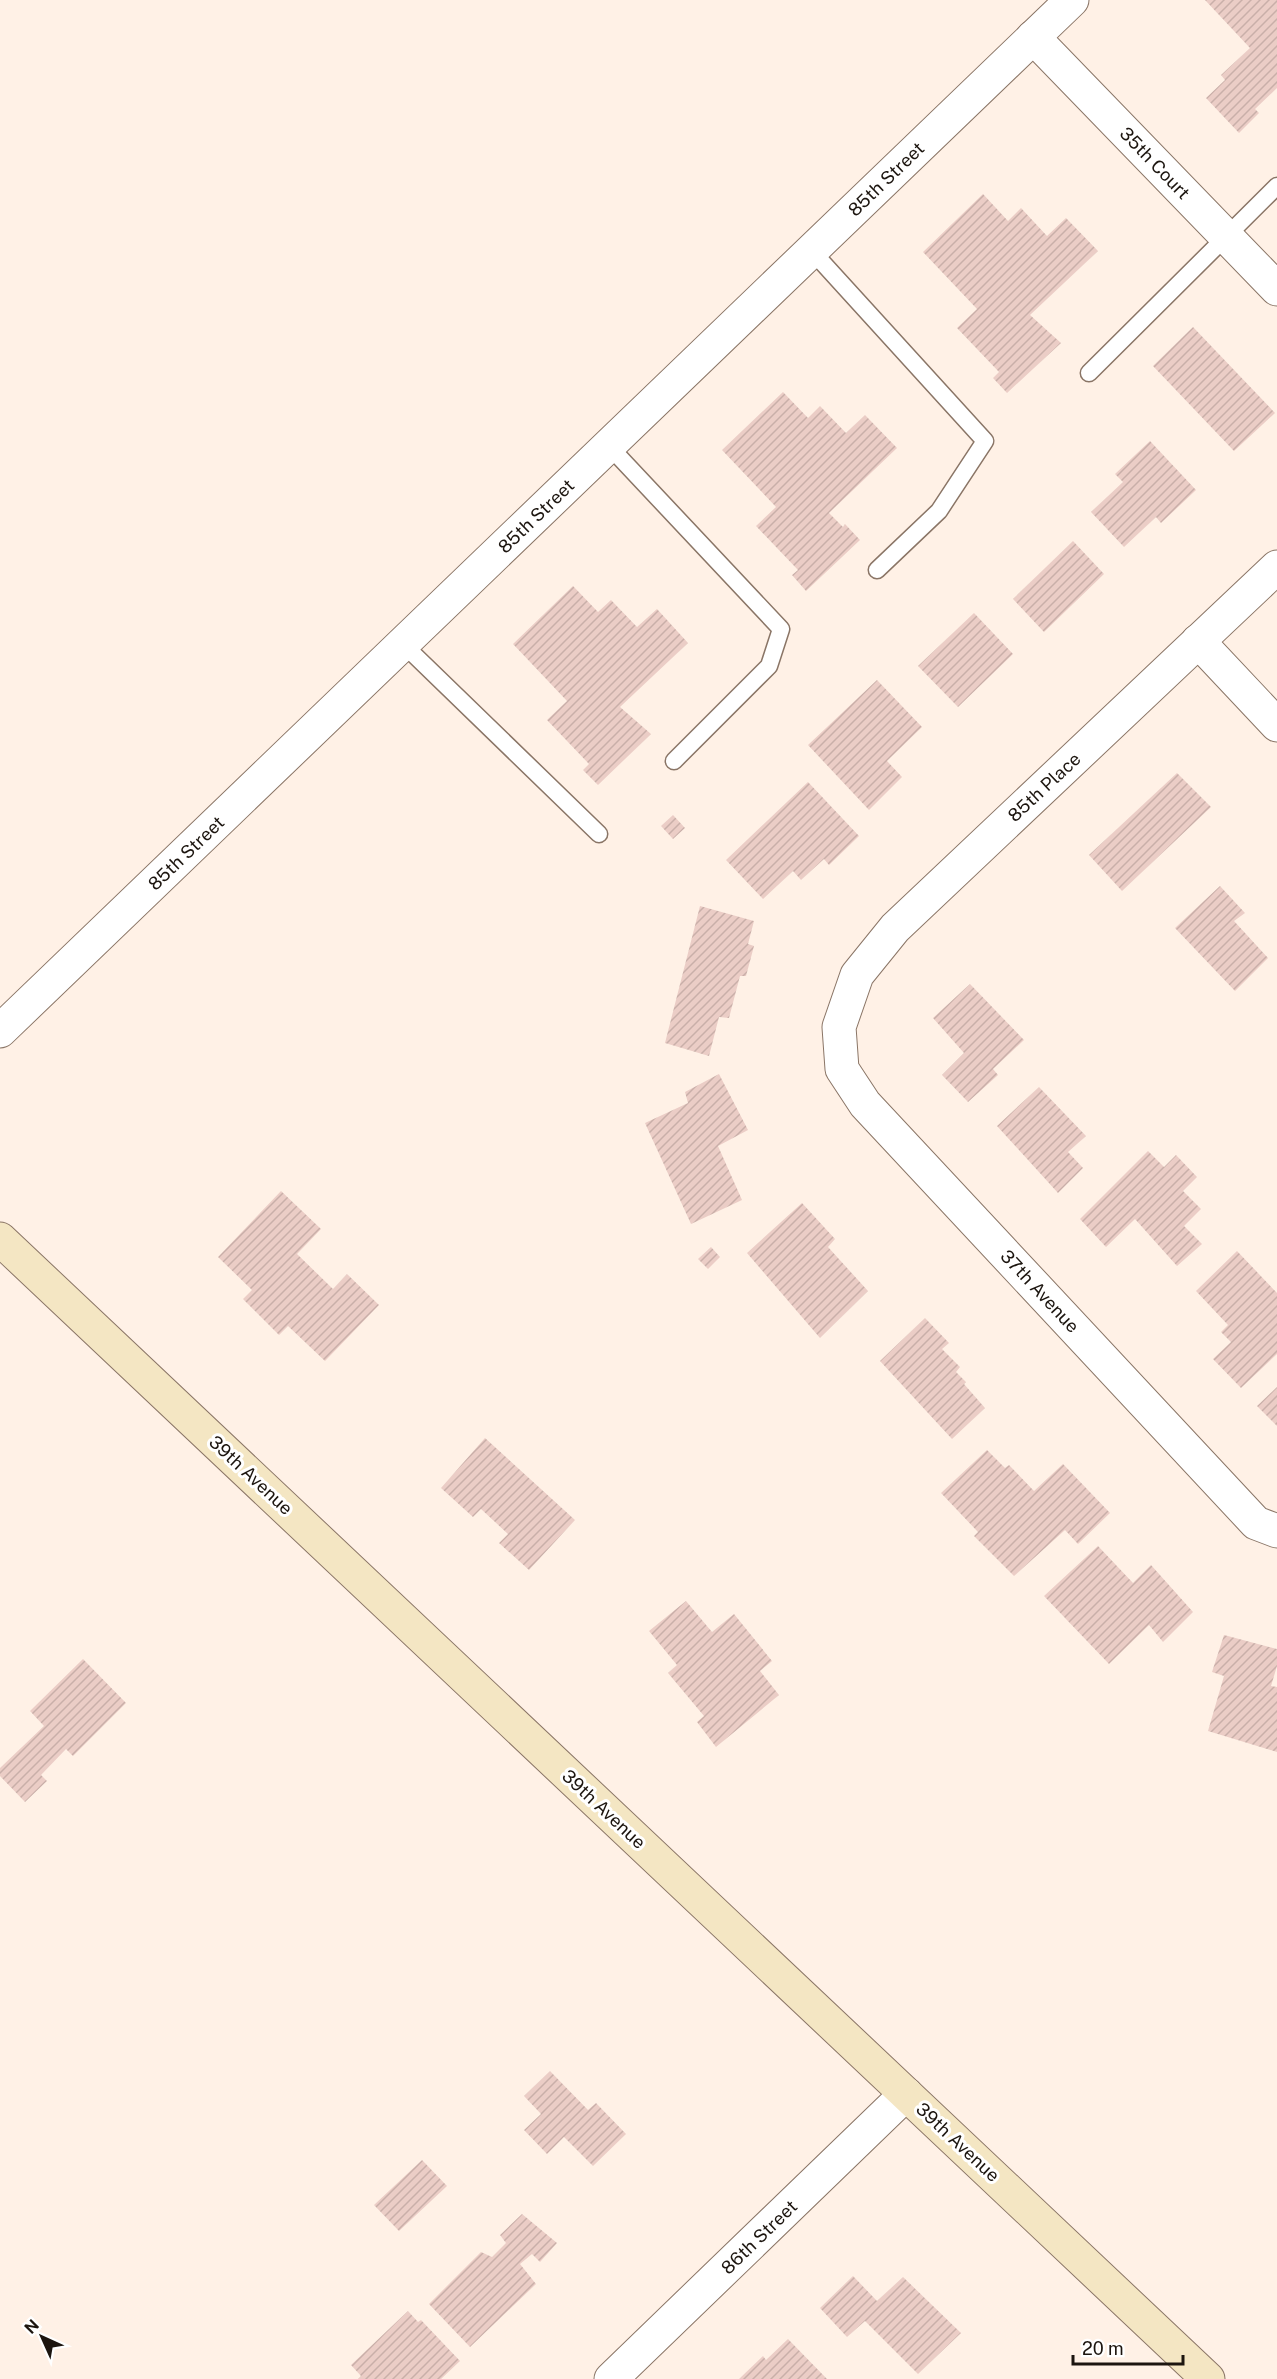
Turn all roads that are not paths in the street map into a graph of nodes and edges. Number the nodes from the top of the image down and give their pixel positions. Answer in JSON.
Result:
{"nodes":[{"id":1,"x":1072,"y":0,"type":"edge"},
{"id":2,"x":1033,"y":37,"type":"junction"},
{"id":3,"x":1277,"y":186,"type":"edge"},
{"id":4,"x":1225,"y":236,"type":"junction"},
{"id":5,"x":812,"y":251,"type":"junction"},
{"id":6,"x":1277,"y":289,"type":"edge"},
{"id":7,"x":1089,"y":373,"type":"dead end"},
{"id":8,"x":609,"y":446,"type":"junction"},
{"id":9,"x":1277,"y":567,"type":"edge"},
{"id":10,"x":877,"y":570,"type":"dead end"},
{"id":11,"x":1198,"y":641,"type":"junction"},
{"id":12,"x":403,"y":644,"type":"junction"},
{"id":13,"x":1277,"y":725,"type":"edge"},
{"id":14,"x":674,"y":761,"type":"dead end"},
{"id":15,"x":599,"y":834,"type":"dead end"},
{"id":16,"x":838,"y":1027,"type":"joint"},
{"id":17,"x":0,"y":1031,"type":"edge"},
{"id":18,"x":0,"y":1239,"type":"edge"},
{"id":19,"x":1277,"y":1531,"type":"edge"},
{"id":20,"x":906,"y":2094,"type":"junction"},
{"id":21,"x":611,"y":2379,"type":"edge"},
{"id":22,"x":1208,"y":2379,"type":"edge"}],
"edges":[{"from":1,"to":2,"type":"street","name":"85th Street"},
{"from":2,"to":4,"type":"street","name":"35th Court"},
{"from":2,"to":5,"type":"street","name":"85th Street"},
{"from":3,"to":4,"type":"lane"},
{"from":4,"to":6,"type":"street","name":"35th Court"},
{"from":4,"to":7,"type":"lane"},
{"from":5,"to":8,"type":"street","name":"85th Street"},
{"from":5,"to":10,"type":"lane"},
{"from":8,"to":12,"type":"street","name":"85th Street"},
{"from":8,"to":14,"type":"lane"},
{"from":9,"to":11,"type":"street","name":"85th Place"},
{"from":11,"to":13,"type":"street"},
{"from":11,"to":16,"type":"street","name":"85th Place"},
{"from":12,"to":15,"type":"lane"},
{"from":12,"to":17,"type":"street","name":"85th Street"},
{"from":16,"to":19,"type":"street","name":"37th Avenue"},
{"from":18,"to":20,"type":"main road","name":"39th Avenue"},
{"from":20,"to":21,"type":"street","name":"86th Street"},
{"from":20,"to":22,"type":"main road","name":"39th Avenue"}]}
